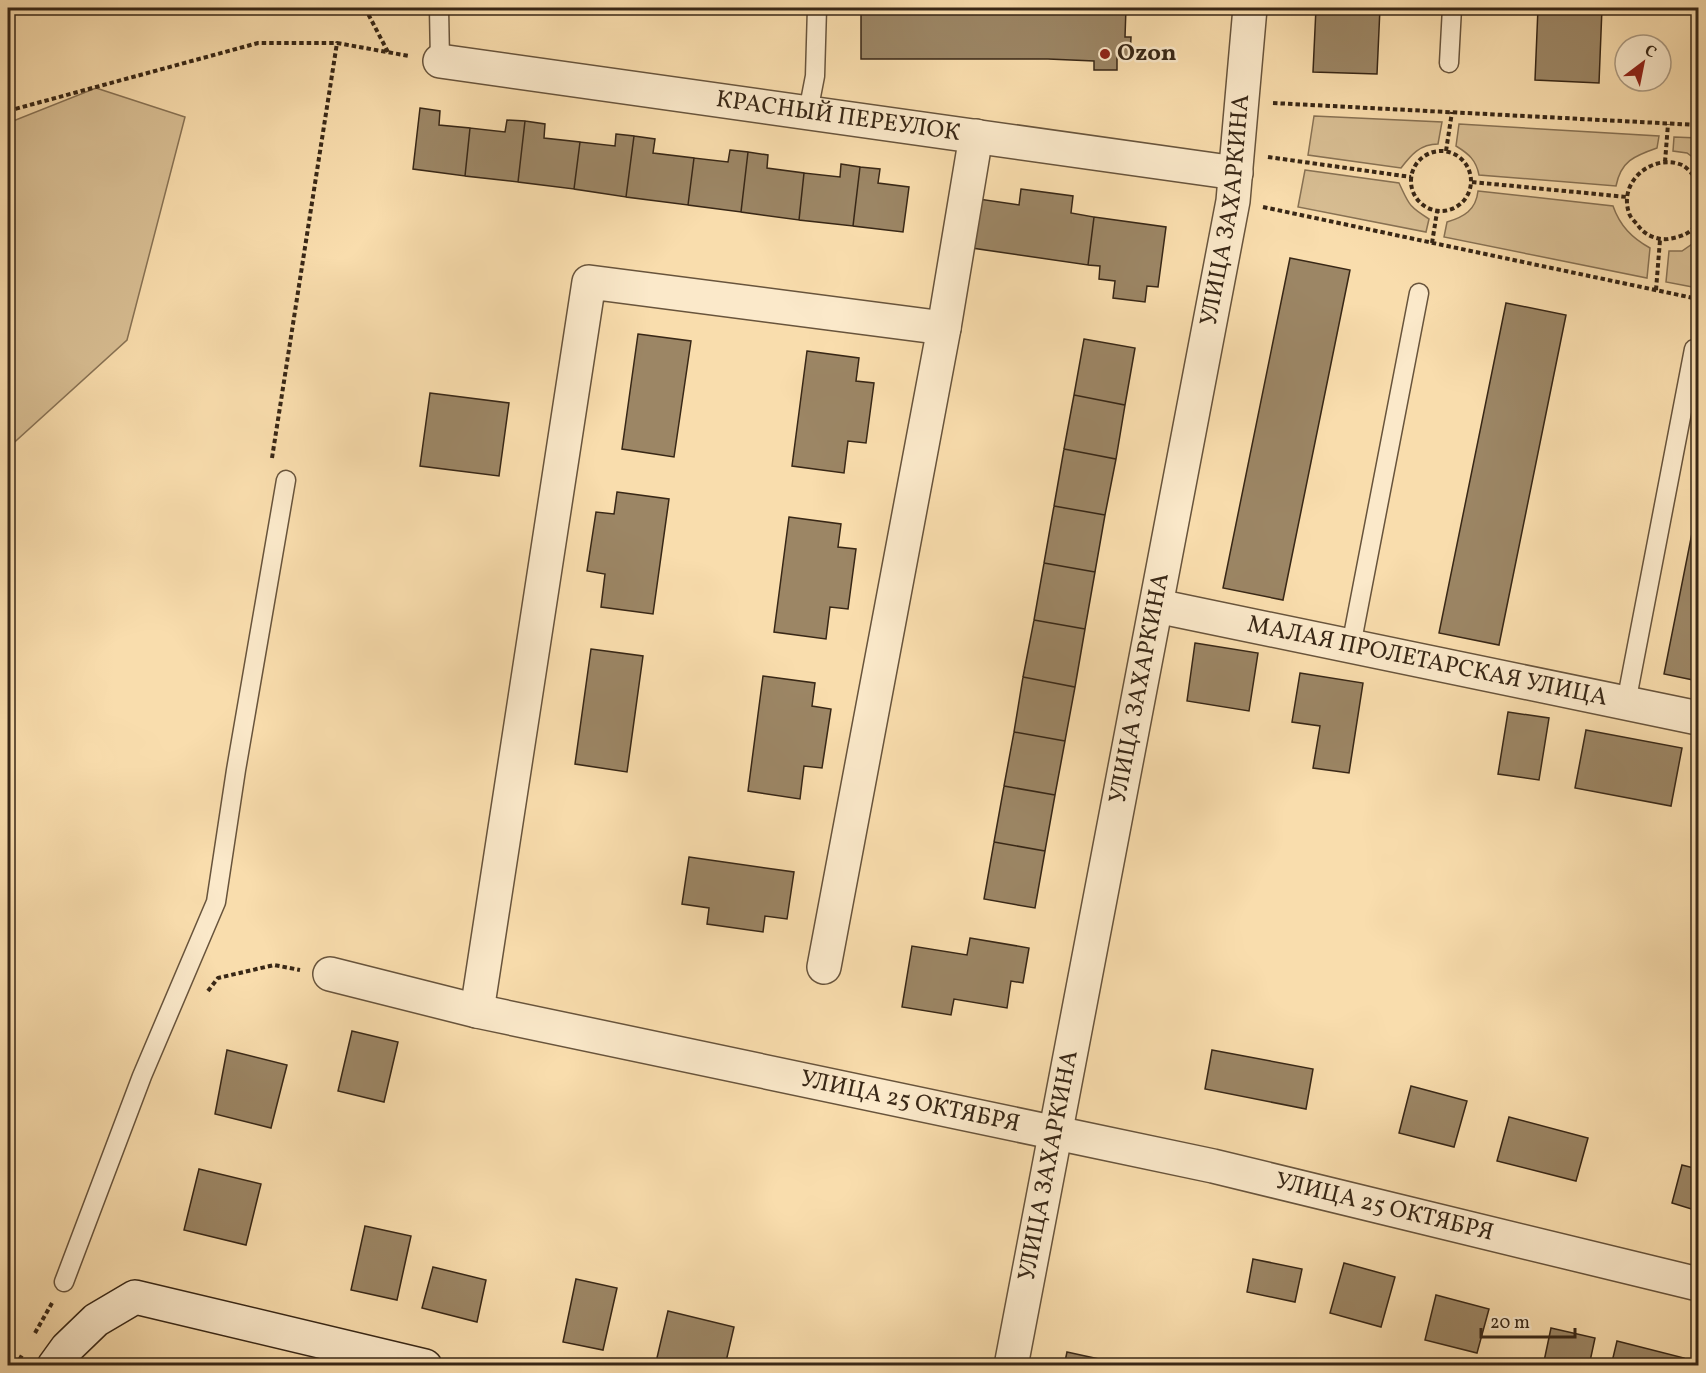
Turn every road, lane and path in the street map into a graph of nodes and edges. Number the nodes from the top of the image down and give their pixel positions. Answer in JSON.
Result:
{"nodes":[{"id":1,"x":365,"y":8,"type":"edge"},
{"id":2,"x":439,"y":8,"type":"edge"},
{"id":3,"x":817,"y":8,"type":"edge"},
{"id":4,"x":1250,"y":8,"type":"edge"},
{"id":5,"x":1452,"y":8,"type":"edge"},
{"id":6,"x":337,"y":43,"type":"junction"},
{"id":7,"x":388,"y":52,"type":"junction"},
{"id":8,"x":440,"y":61,"type":"junction"},
{"id":9,"x":1449,"y":63,"type":"dead end"},
{"id":10,"x":1242,"y":102,"type":"junction"},
{"id":11,"x":8,"y":109,"type":"edge"},
{"id":12,"x":808,"y":112,"type":"junction"},
{"id":13,"x":1452,"y":112,"type":"junction"},
{"id":14,"x":1668,"y":123,"type":"junction"},
{"id":15,"x":1698,"y":125,"type":"edge"},
{"id":16,"x":976,"y":136,"type":"junction"},
{"id":17,"x":1446,"y":151,"type":"junction"},
{"id":18,"x":1665,"y":162,"type":"junction"},
{"id":19,"x":1235,"y":176,"type":"junction"},
{"id":20,"x":1411,"y":177,"type":"junction"},
{"id":21,"x":1472,"y":182,"type":"junction"},
{"id":22,"x":1698,"y":182,"type":"edge"},
{"id":23,"x":1627,"y":197,"type":"junction"},
{"id":24,"x":1437,"y":212,"type":"junction"},
{"id":25,"x":1698,"y":221,"type":"edge"},
{"id":26,"x":1660,"y":240,"type":"junction"},
{"id":27,"x":1432,"y":243,"type":"junction"},
{"id":28,"x":1656,"y":290,"type":"junction"},
{"id":29,"x":1419,"y":293,"type":"dead end"},
{"id":30,"x":1698,"y":299,"type":"edge"},
{"id":31,"x":944,"y":328,"type":"junction"},
{"id":32,"x":1694,"y":349,"type":"dead end"},
{"id":33,"x":286,"y":480,"type":"joint"},
{"id":34,"x":1157,"y":606,"type":"junction"},
{"id":35,"x":1351,"y":646,"type":"junction"},
{"id":36,"x":1626,"y":703,"type":"junction"},
{"id":37,"x":1698,"y":718,"type":"edge"},
{"id":38,"x":824,"y":967,"type":"dead end"},
{"id":39,"x":330,"y":974,"type":"joint"},
{"id":40,"x":204,"y":995,"type":"dead end"},
{"id":41,"x":477,"y":1011,"type":"junction"},
{"id":42,"x":1054,"y":1133,"type":"junction"},
{"id":43,"x":64,"y":1281,"type":"joint"},
{"id":44,"x":1698,"y":1284,"type":"edge"},
{"id":45,"x":32,"y":1338,"type":"dead end"},
{"id":46,"x":27,"y":1347,"type":"dead end"},
{"id":47,"x":16,"y":1365,"type":"edge"},
{"id":48,"x":54,"y":1365,"type":"edge"},
{"id":49,"x":425,"y":1365,"type":"edge"},
{"id":50,"x":1011,"y":1365,"type":"edge"}],
"edges":[{"from":1,"to":7,"type":"path"},
{"from":2,"to":8,"type":"lane"},
{"from":3,"to":12,"type":"lane"},
{"from":4,"to":10,"type":"street","name":"УЛИЦА ЗАХАРКИНА"},
{"from":5,"to":9,"type":"lane"},
{"from":6,"to":7,"type":"path"},
{"from":6,"to":11,"type":"path"},
{"from":6,"to":33,"type":"path"},
{"from":7,"to":8,"type":"path"},
{"from":8,"to":12,"type":"street","name":"КРАСНЫЙ ПЕРЕУЛОК"},
{"from":10,"to":13,"type":"path"},
{"from":10,"to":19,"type":"street","name":"УЛИЦА ЗАХАРКИНА"},
{"from":12,"to":16,"type":"street","name":"КРАСНЫЙ ПЕРЕУЛОК"},
{"from":13,"to":14,"type":"path"},
{"from":13,"to":17,"type":"path"},
{"from":14,"to":15,"type":"path"},
{"from":14,"to":18,"type":"path"},
{"from":16,"to":19,"type":"street","name":"КРАСНЫЙ ПЕРЕУЛОК"},
{"from":16,"to":31,"type":"street"},
{"from":17,"to":20,"type":"path"},
{"from":17,"to":21,"type":"path"},
{"from":18,"to":22,"type":"path"},
{"from":18,"to":23,"type":"path"},
{"from":19,"to":20,"type":"path"},
{"from":19,"to":27,"type":"path"},
{"from":19,"to":34,"type":"street","name":"УЛИЦА ЗАХАРКИНА"},
{"from":20,"to":24,"type":"path"},
{"from":21,"to":23,"type":"path"},
{"from":21,"to":24,"type":"path"},
{"from":23,"to":26,"type":"path"},
{"from":24,"to":27,"type":"path"},
{"from":25,"to":26,"type":"path"},
{"from":26,"to":28,"type":"path"},
{"from":27,"to":28,"type":"path"},
{"from":28,"to":30,"type":"path"},
{"from":29,"to":35,"type":"lane"},
{"from":31,"to":38,"type":"street"},
{"from":31,"to":41,"type":"street"},
{"from":32,"to":36,"type":"lane"},
{"from":33,"to":43,"type":"lane"},
{"from":34,"to":35,"type":"street","name":"МАЛАЯ ПРОЛЕТАРСКАЯ УЛИЦА"},
{"from":34,"to":42,"type":"street","name":"УЛИЦА ЗАХАРКИНА"},
{"from":35,"to":36,"type":"street","name":"МАЛАЯ ПРОЛЕТАРСКАЯ УЛИЦА"},
{"from":36,"to":37,"type":"street","name":"МАЛАЯ ПРОЛЕТАРСКАЯ УЛИЦА"},
{"from":39,"to":40,"type":"path"},
{"from":39,"to":41,"type":"street","name":"УЛИЦА 25 ОКТЯБРЯ"},
{"from":41,"to":42,"type":"street","name":"УЛИЦА 25 ОКТЯБРЯ"},
{"from":42,"to":44,"type":"street","name":"УЛИЦА 25 ОКТЯБРЯ"},
{"from":42,"to":50,"type":"street","name":"УЛИЦА ЗАХАРКИНА"},
{"from":43,"to":45,"type":"path"},
{"from":46,"to":47,"type":"path"},
{"from":48,"to":49,"type":"street"}]}
